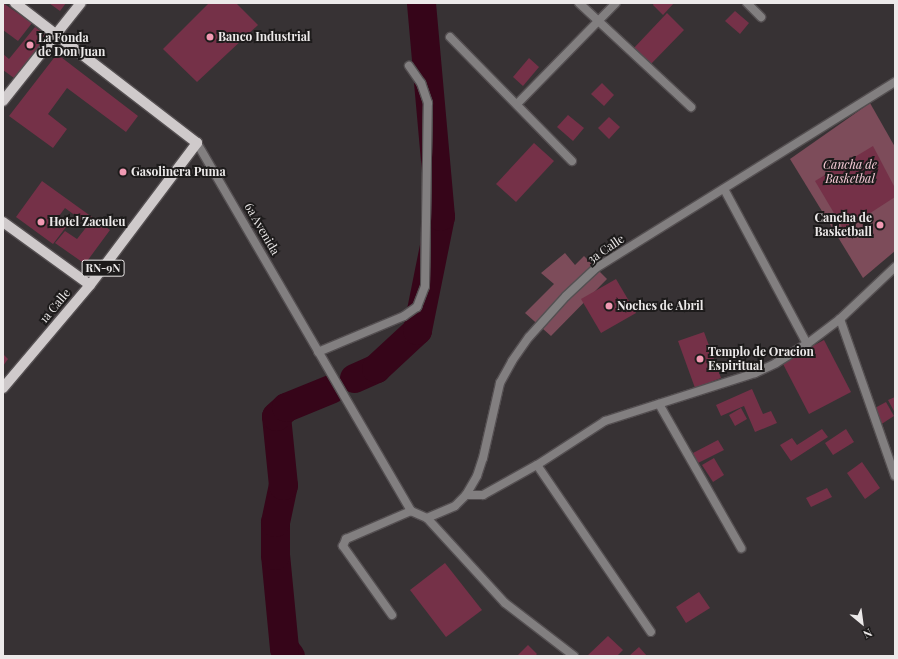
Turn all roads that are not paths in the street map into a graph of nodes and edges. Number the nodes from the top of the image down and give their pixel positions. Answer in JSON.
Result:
{"nodes":[{"id":1,"x":15,"y":3,"type":"edge"},
{"id":2,"x":81,"y":3,"type":"edge"},
{"id":3,"x":579,"y":3,"type":"edge"},
{"id":4,"x":616,"y":3,"type":"edge"},
{"id":5,"x":747,"y":3,"type":"edge"},
{"id":6,"x":761,"y":17,"type":"dead end"},
{"id":7,"x":598,"y":21,"type":"junction"},
{"id":8,"x":56,"y":34,"type":"junction"},
{"id":9,"x":450,"y":37,"type":"dead end"},
{"id":10,"x":409,"y":66,"type":"dead end"},
{"id":11,"x":895,"y":82,"type":"edge"},
{"id":12,"x":3,"y":101,"type":"edge"},
{"id":13,"x":518,"y":104,"type":"junction"},
{"id":14,"x":691,"y":107,"type":"dead end"},
{"id":15,"x":197,"y":143,"type":"junction"},
{"id":16,"x":572,"y":161,"type":"dead end"},
{"id":17,"x":724,"y":190,"type":"junction"},
{"id":18,"x":3,"y":222,"type":"edge"},
{"id":19,"x":895,"y":267,"type":"edge"},
{"id":20,"x":90,"y":284,"type":"junction"},
{"id":21,"x":840,"y":319,"type":"junction"},
{"id":22,"x":807,"y":344,"type":"junction"},
{"id":23,"x":318,"y":352,"type":"junction"},
{"id":24,"x":3,"y":388,"type":"edge"},
{"id":25,"x":659,"y":404,"type":"junction"},
{"id":26,"x":893,"y":461,"type":"edge"},
{"id":27,"x":537,"y":465,"type":"junction"},
{"id":28,"x":895,"y":476,"type":"edge"},
{"id":29,"x":466,"y":495,"type":"junction"},
{"id":30,"x":411,"y":511,"type":"junction"},
{"id":31,"x":427,"y":518,"type":"junction"},
{"id":32,"x":741,"y":548,"type":"dead end"},
{"id":33,"x":392,"y":615,"type":"dead end"},
{"id":34,"x":651,"y":632,"type":"dead end"},
{"id":35,"x":574,"y":656,"type":"edge"}],
"edges":[{"from":1,"to":8,"type":"main road","name":"6a Avenida"},
{"from":2,"to":8,"type":"main road"},
{"from":3,"to":7,"type":"street"},
{"from":4,"to":7,"type":"street"},
{"from":5,"to":6,"type":"street"},
{"from":7,"to":13,"type":"street"},
{"from":7,"to":14,"type":"street"},
{"from":8,"to":12,"type":"main road"},
{"from":8,"to":15,"type":"main road","name":"6a Avenida"},
{"from":9,"to":13,"type":"street"},
{"from":10,"to":23,"type":"street"},
{"from":11,"to":17,"type":"street","name":"3a Calle"},
{"from":13,"to":16,"type":"street"},
{"from":15,"to":20,"type":"main road","name":"1a Calle","number":"RN-9N"},
{"from":15,"to":23,"type":"street","name":"6a Avenida"},
{"from":17,"to":22,"type":"street"},
{"from":17,"to":29,"type":"street","name":"3a Calle"},
{"from":18,"to":20,"type":"main road"},
{"from":19,"to":21,"type":"street"},
{"from":20,"to":24,"type":"main road","name":"1a Calle","number":"RN-9N"},
{"from":21,"to":22,"type":"street"},
{"from":21,"to":26,"type":"street"},
{"from":22,"to":25,"type":"street"},
{"from":23,"to":30,"type":"street","name":"6a Avenida"},
{"from":25,"to":27,"type":"street"},
{"from":25,"to":32,"type":"street"},
{"from":26,"to":28,"type":"street"},
{"from":27,"to":29,"type":"street"},
{"from":27,"to":34,"type":"street"},
{"from":29,"to":31,"type":"street","name":"3a Calle"},
{"from":30,"to":31,"type":"street"},
{"from":30,"to":33,"type":"street"},
{"from":31,"to":35,"type":"street"}]}
